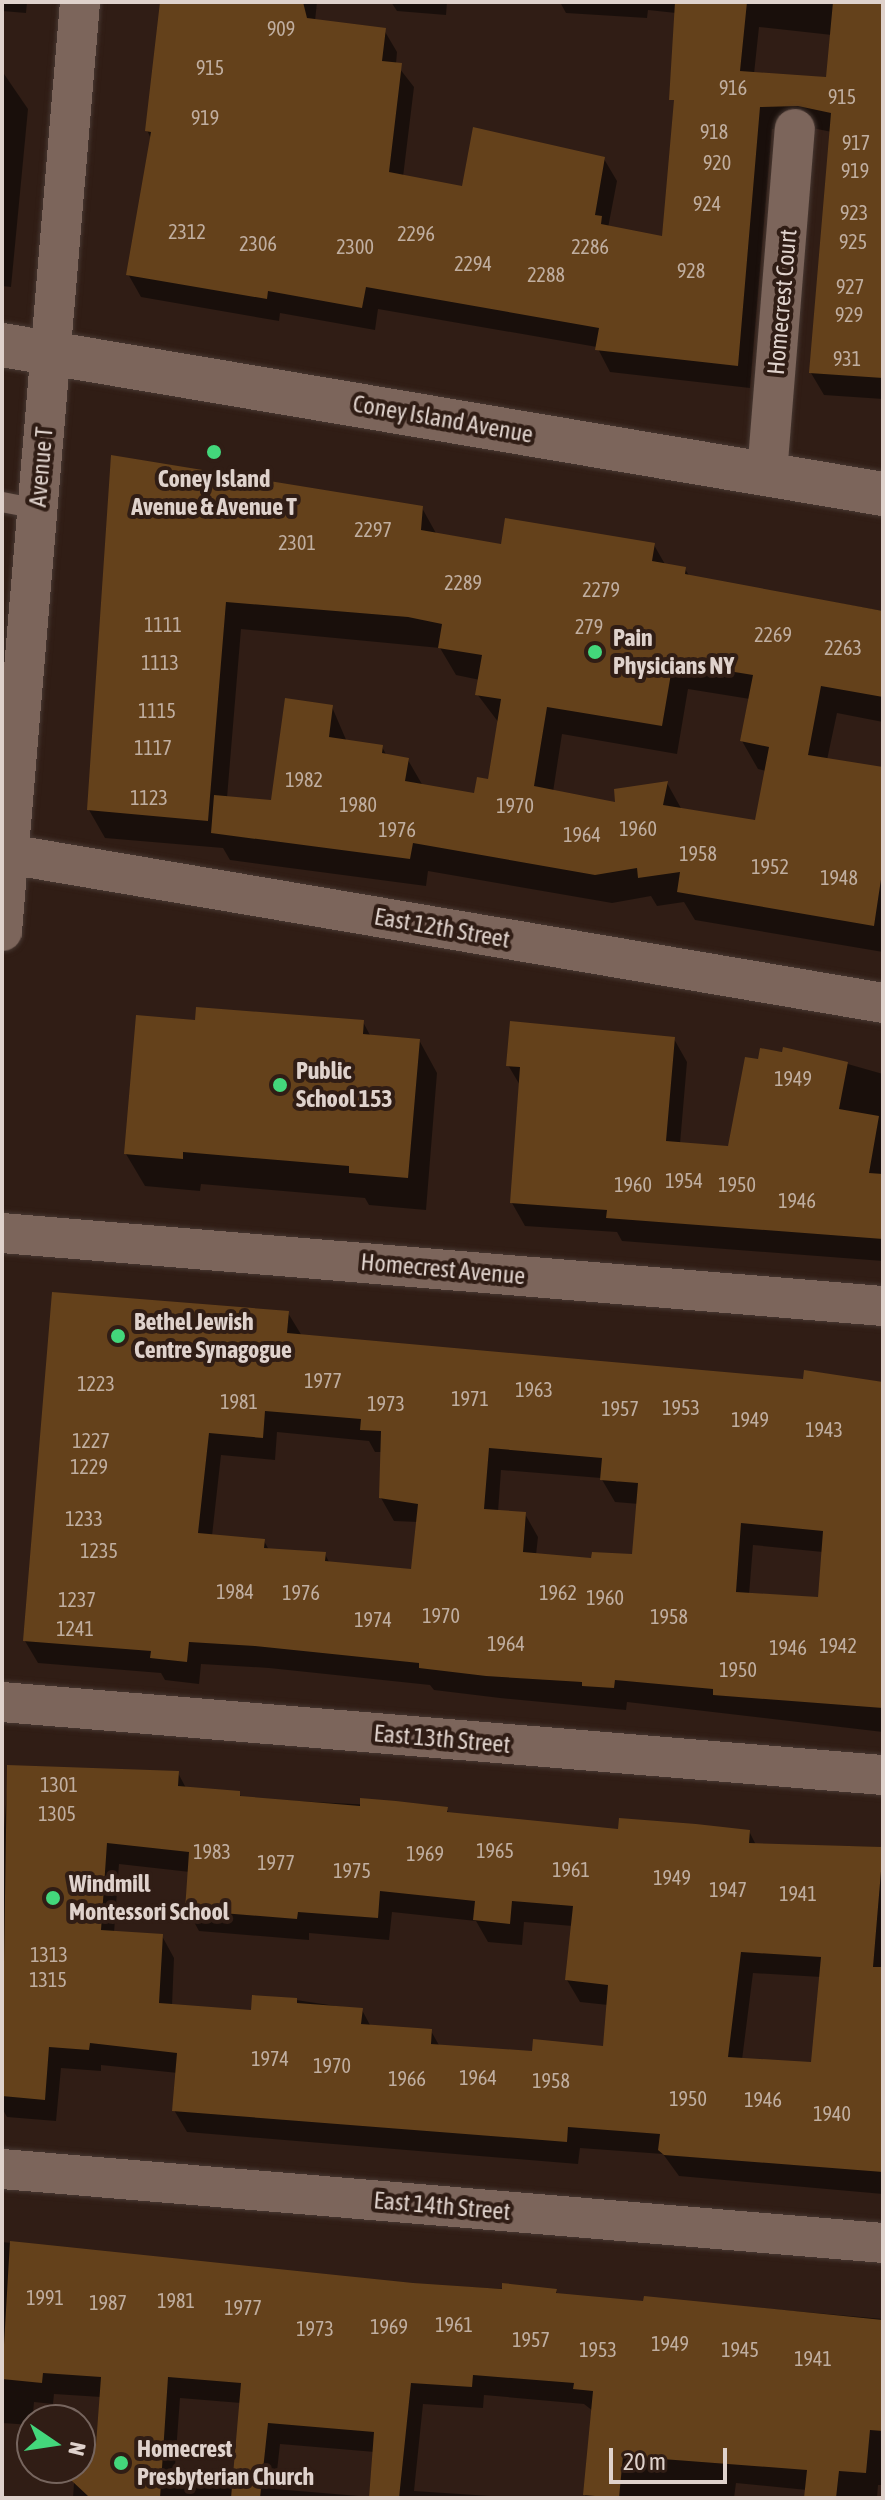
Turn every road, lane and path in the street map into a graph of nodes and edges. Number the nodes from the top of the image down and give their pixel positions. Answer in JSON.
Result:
{"nodes":[{"id":1,"x":80,"y":2,"type":"edge"},
{"id":2,"x":795,"y":129,"type":"dead end"},
{"id":3,"x":2,"y":345,"type":"edge"},
{"id":4,"x":51,"y":353,"type":"junction"},
{"id":5,"x":767,"y":474,"type":"junction"},
{"id":6,"x":883,"y":494,"type":"edge"},
{"id":7,"x":20,"y":506,"type":"edge"},
{"id":8,"x":5,"y":854,"type":"edge"},
{"id":9,"x":2,"y":931,"type":"edge"},
{"id":10,"x":883,"y":1003,"type":"edge"},
{"id":11,"x":2,"y":1233,"type":"edge"},
{"id":12,"x":883,"y":1306,"type":"edge"},
{"id":13,"x":2,"y":1702,"type":"edge"},
{"id":14,"x":883,"y":1775,"type":"edge"},
{"id":15,"x":2,"y":2169,"type":"edge"},
{"id":16,"x":883,"y":2243,"type":"edge"}],
"edges":[{"from":1,"to":4,"type":"street","name":"Avenue T"},
{"from":2,"to":5,"type":"street","name":"Homecrest Court"},
{"from":3,"to":4,"type":"main road","name":"Coney Island Avenue"},
{"from":4,"to":5,"type":"main road","name":"Coney Island Avenue"},
{"from":4,"to":7,"type":"street","name":"Avenue T"},
{"from":5,"to":6,"type":"main road","name":"Coney Island Avenue"},
{"from":7,"to":8,"type":"street","name":"Avenue T"},
{"from":8,"to":9,"type":"street","name":"Avenue T"},
{"from":8,"to":10,"type":"street","name":"East 12th Street"},
{"from":11,"to":12,"type":"street","name":"Homecrest Avenue"},
{"from":13,"to":14,"type":"street","name":"East 13th Street"},
{"from":15,"to":16,"type":"street","name":"East 14th Street"}]}
